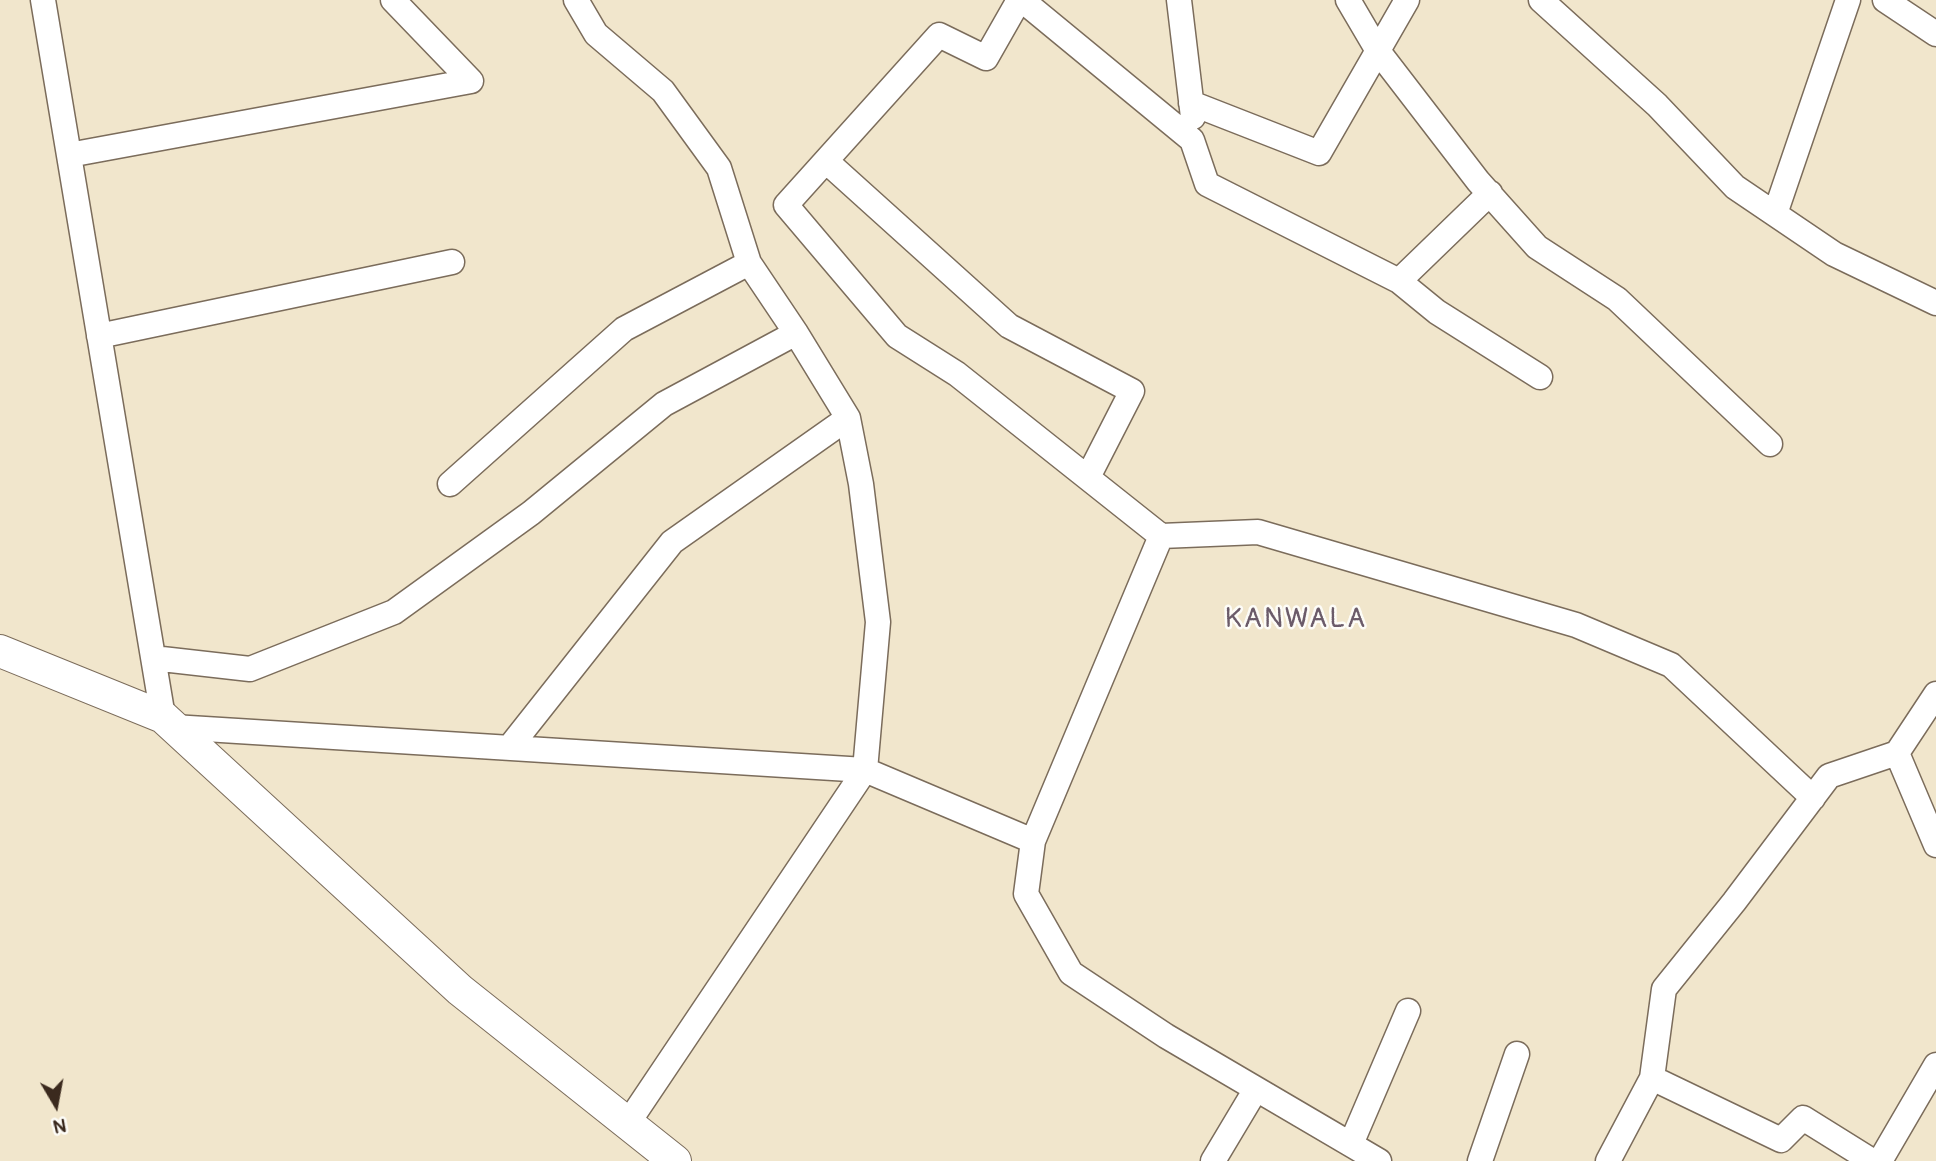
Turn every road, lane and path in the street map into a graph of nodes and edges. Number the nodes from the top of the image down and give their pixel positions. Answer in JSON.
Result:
{"nodes":[{"id":1,"x":43,"y":0,"type":"edge"},
{"id":2,"x":393,"y":0,"type":"edge"},
{"id":3,"x":576,"y":0,"type":"edge"},
{"id":4,"x":1020,"y":0,"type":"edge"},
{"id":5,"x":1179,"y":0,"type":"edge"},
{"id":6,"x":1348,"y":0,"type":"edge"},
{"id":7,"x":1407,"y":0,"type":"edge"},
{"id":8,"x":1541,"y":0,"type":"edge"},
{"id":9,"x":1848,"y":0,"type":"edge"},
{"id":10,"x":1885,"y":0,"type":"edge"},
{"id":11,"x":1936,"y":34,"type":"edge"},
{"id":12,"x":1378,"y":51,"type":"junction"},
{"id":13,"x":1191,"y":103,"type":"junction"},
{"id":14,"x":69,"y":155,"type":"junction"},
{"id":15,"x":1198,"y":159,"type":"junction"},
{"id":16,"x":826,"y":161,"type":"junction"},
{"id":17,"x":1490,"y":193,"type":"junction"},
{"id":18,"x":1775,"y":214,"type":"junction"},
{"id":19,"x":452,"y":262,"type":"dead end"},
{"id":20,"x":748,"y":263,"type":"junction"},
{"id":21,"x":1399,"y":281,"type":"junction"},
{"id":22,"x":1936,"y":303,"type":"edge"},
{"id":23,"x":796,"y":333,"type":"junction"},
{"id":24,"x":99,"y":336,"type":"junction"},
{"id":25,"x":1540,"y":377,"type":"dead end"},
{"id":26,"x":848,"y":418,"type":"junction"},
{"id":27,"x":1770,"y":444,"type":"dead end"},
{"id":28,"x":1088,"y":477,"type":"junction"},
{"id":29,"x":450,"y":484,"type":"dead end"},
{"id":30,"x":1161,"y":536,"type":"junction"},
{"id":31,"x":0,"y":651,"type":"edge"},
{"id":32,"x":153,"y":658,"type":"junction"},
{"id":33,"x":1936,"y":694,"type":"edge"},
{"id":34,"x":168,"y":722,"type":"junction"},
{"id":35,"x":509,"y":748,"type":"junction"},
{"id":36,"x":1897,"y":753,"type":"junction"},
{"id":37,"x":865,"y":770,"type":"junction"},
{"id":38,"x":1813,"y":798,"type":"junction"},
{"id":39,"x":1034,"y":841,"type":"junction"},
{"id":40,"x":1936,"y":845,"type":"edge"},
{"id":41,"x":1408,"y":1011,"type":"dead end"},
{"id":42,"x":1517,"y":1055,"type":"dead end"},
{"id":43,"x":1936,"y":1065,"type":"edge"},
{"id":44,"x":1652,"y":1078,"type":"junction"},
{"id":45,"x":1256,"y":1089,"type":"junction"},
{"id":46,"x":628,"y":1123,"type":"junction"},
{"id":47,"x":1351,"y":1144,"type":"junction"},
{"id":48,"x":659,"y":1156,"type":"edge"},
{"id":49,"x":1213,"y":1161,"type":"edge"},
{"id":50,"x":1379,"y":1161,"type":"edge"},
{"id":51,"x":1480,"y":1161,"type":"edge"},
{"id":52,"x":1608,"y":1161,"type":"edge"},
{"id":53,"x":1872,"y":1161,"type":"edge"},
{"id":54,"x":1880,"y":1161,"type":"edge"}],
"edges":[{"from":1,"to":14,"type":"street"},
{"from":2,"to":14,"type":"street"},
{"from":3,"to":20,"type":"street"},
{"from":4,"to":15,"type":"street"},
{"from":4,"to":16,"type":"street"},
{"from":5,"to":13,"type":"street"},
{"from":6,"to":12,"type":"street"},
{"from":7,"to":12,"type":"street"},
{"from":8,"to":18,"type":"street"},
{"from":9,"to":18,"type":"street"},
{"from":10,"to":11,"type":"street"},
{"from":12,"to":13,"type":"street"},
{"from":12,"to":17,"type":"street"},
{"from":13,"to":15,"type":"street"},
{"from":14,"to":24,"type":"street"},
{"from":15,"to":21,"type":"street"},
{"from":16,"to":28,"type":"street"},
{"from":16,"to":28,"type":"street"},
{"from":17,"to":21,"type":"street"},
{"from":17,"to":27,"type":"street"},
{"from":18,"to":22,"type":"street"},
{"from":19,"to":24,"type":"street"},
{"from":20,"to":23,"type":"street"},
{"from":20,"to":29,"type":"street"},
{"from":21,"to":25,"type":"street"},
{"from":23,"to":26,"type":"street"},
{"from":23,"to":32,"type":"street"},
{"from":24,"to":32,"type":"street"},
{"from":26,"to":35,"type":"street"},
{"from":26,"to":37,"type":"street"},
{"from":28,"to":30,"type":"street"},
{"from":30,"to":38,"type":"street"},
{"from":30,"to":39,"type":"street"},
{"from":31,"to":34,"type":"street"},
{"from":32,"to":34,"type":"street"},
{"from":33,"to":36,"type":"street"},
{"from":34,"to":35,"type":"street"},
{"from":34,"to":46,"type":"street"},
{"from":35,"to":37,"type":"street"},
{"from":36,"to":38,"type":"street"},
{"from":36,"to":40,"type":"street"},
{"from":37,"to":39,"type":"street"},
{"from":37,"to":46,"type":"street"},
{"from":38,"to":44,"type":"street"},
{"from":39,"to":45,"type":"street"},
{"from":41,"to":47,"type":"street"},
{"from":42,"to":51,"type":"street"},
{"from":43,"to":54,"type":"street"},
{"from":44,"to":52,"type":"street"},
{"from":44,"to":53,"type":"street"},
{"from":45,"to":47,"type":"street"},
{"from":45,"to":49,"type":"street"},
{"from":46,"to":48,"type":"street"},
{"from":47,"to":50,"type":"street"}]}
